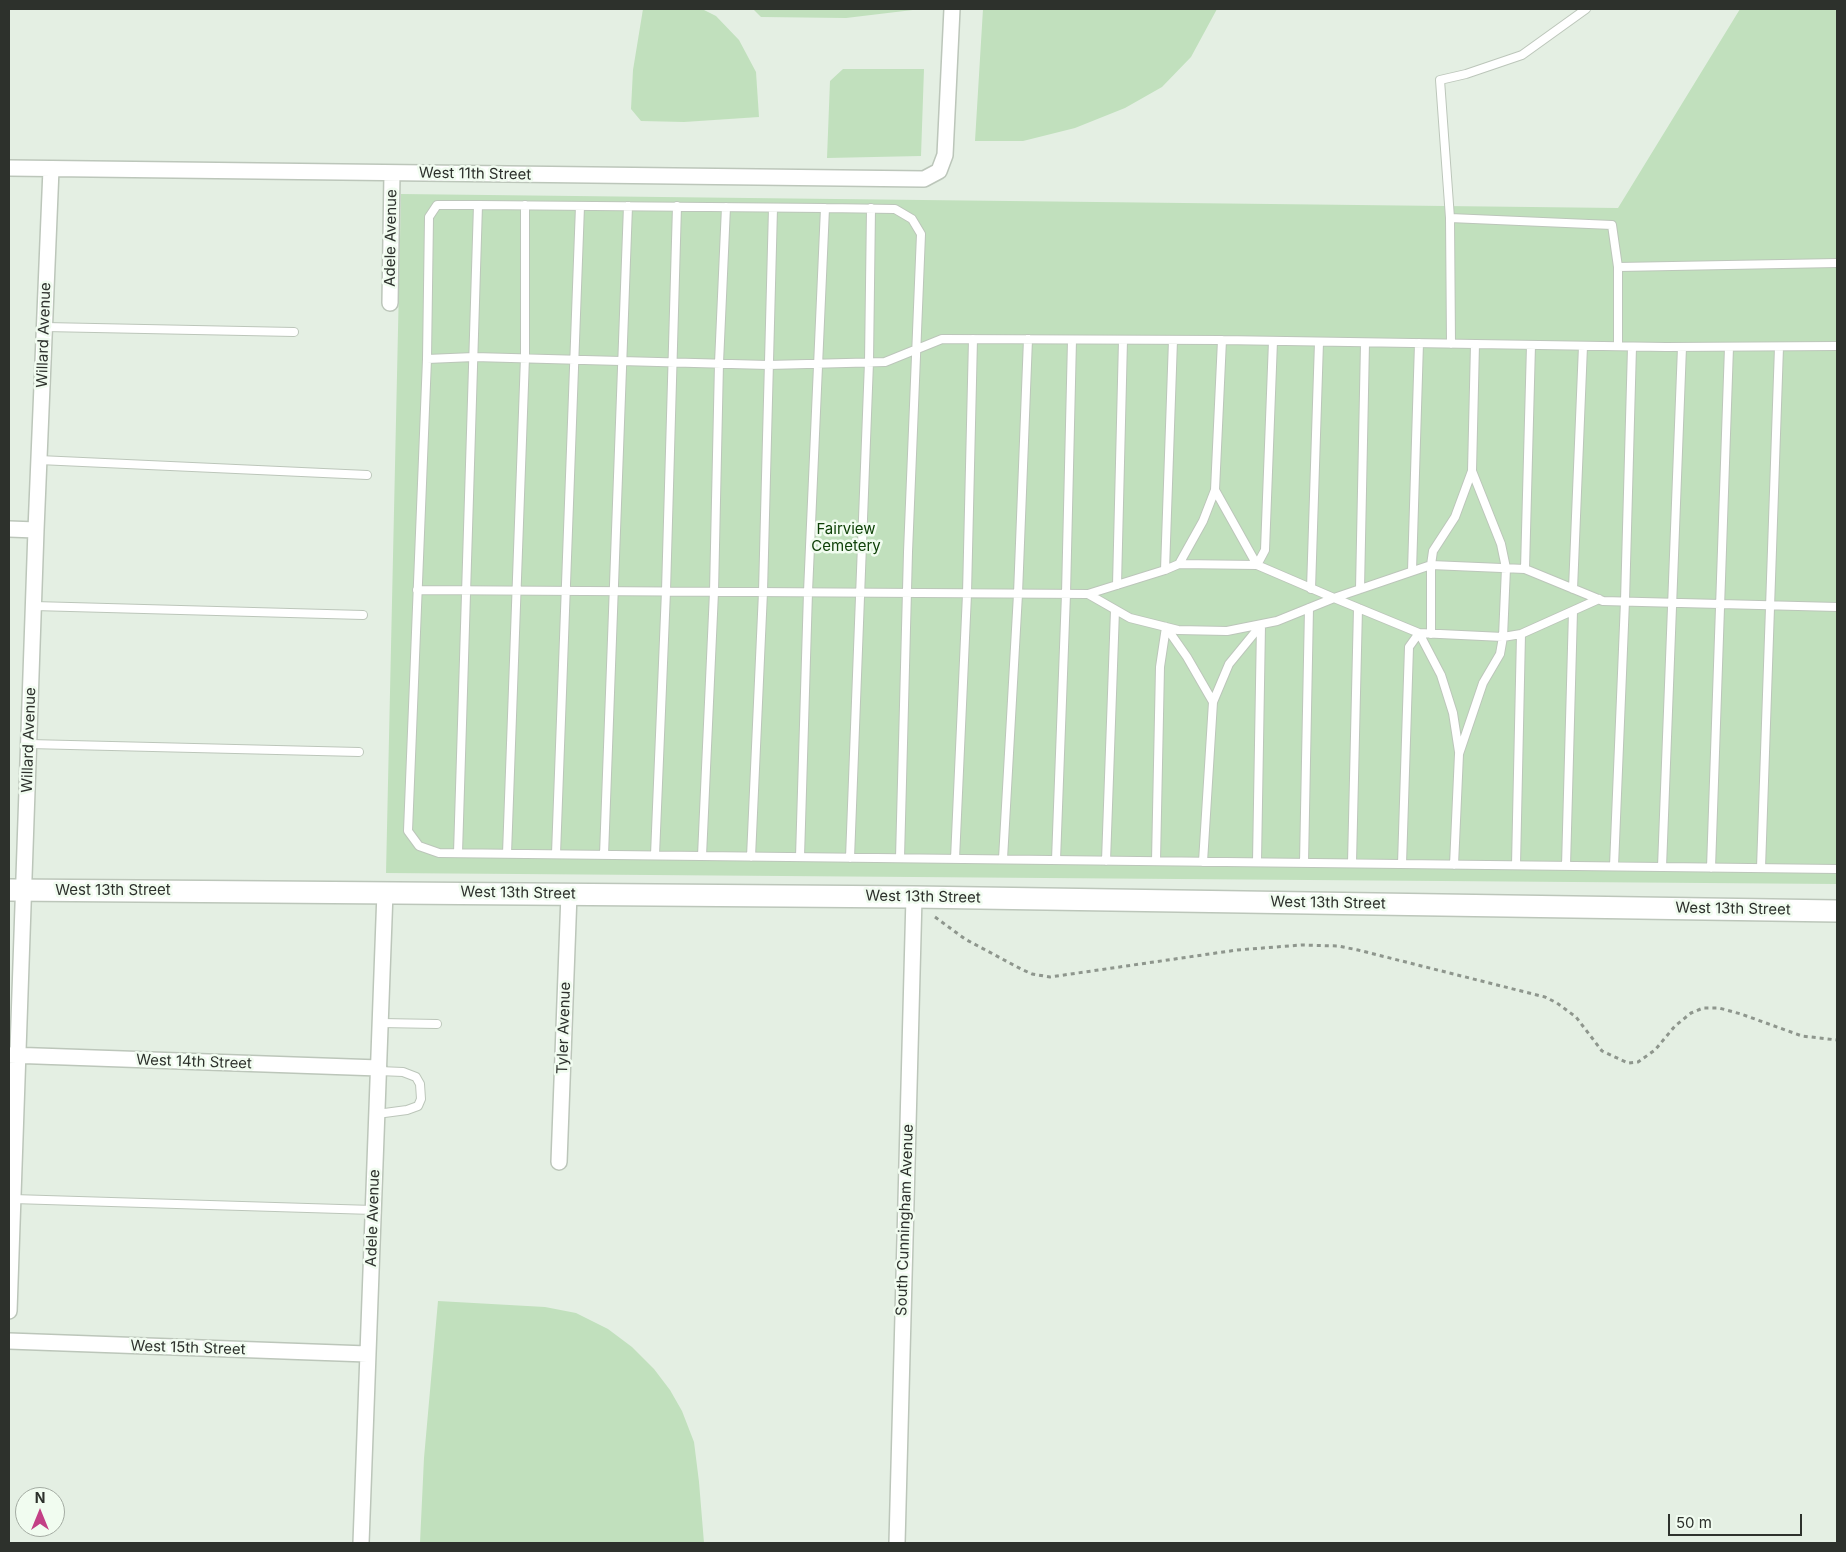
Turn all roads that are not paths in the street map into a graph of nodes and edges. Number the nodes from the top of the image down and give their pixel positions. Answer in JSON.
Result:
{"nodes":[{"id":1,"x":952,"y":9,"type":"edge"},
{"id":2,"x":1586,"y":9,"type":"edge"},
{"id":3,"x":9,"y":168,"type":"edge"},
{"id":4,"x":51,"y":169,"type":"junction"},
{"id":5,"x":392,"y":173,"type":"junction"},
{"id":6,"x":478,"y":205,"type":"junction"},
{"id":7,"x":525,"y":205,"type":"junction"},
{"id":8,"x":580,"y":206,"type":"junction"},
{"id":9,"x":628,"y":206,"type":"junction"},
{"id":10,"x":677,"y":206,"type":"junction"},
{"id":11,"x":726,"y":207,"type":"junction"},
{"id":12,"x":773,"y":208,"type":"junction"},
{"id":13,"x":826,"y":208,"type":"junction"},
{"id":14,"x":871,"y":208,"type":"junction"},
{"id":15,"x":1450,"y":218,"type":"junction"},
{"id":16,"x":1837,"y":263,"type":"edge"},
{"id":17,"x":1618,"y":267,"type":"junction"},
{"id":18,"x":390,"y":303,"type":"dead end"},
{"id":19,"x":45,"y":327,"type":"junction"},
{"id":20,"x":294,"y":332,"type":"dead end"},
{"id":21,"x":973,"y":339,"type":"junction"},
{"id":22,"x":1028,"y":339,"type":"junction"},
{"id":23,"x":1072,"y":340,"type":"junction"},
{"id":24,"x":1123,"y":340,"type":"junction"},
{"id":25,"x":1173,"y":340,"type":"junction"},
{"id":26,"x":1222,"y":340,"type":"junction"},
{"id":27,"x":1274,"y":341,"type":"junction"},
{"id":28,"x":1319,"y":342,"type":"junction"},
{"id":29,"x":1366,"y":342,"type":"junction"},
{"id":30,"x":1419,"y":344,"type":"junction"},
{"id":31,"x":1451,"y":344,"type":"junction"},
{"id":32,"x":1475,"y":344,"type":"junction"},
{"id":33,"x":1531,"y":345,"type":"junction"},
{"id":34,"x":1583,"y":346,"type":"junction"},
{"id":35,"x":1618,"y":346,"type":"junction"},
{"id":36,"x":1837,"y":346,"type":"edge"},
{"id":37,"x":1632,"y":347,"type":"junction"},
{"id":38,"x":1682,"y":347,"type":"junction"},
{"id":39,"x":1729,"y":347,"type":"junction"},
{"id":40,"x":1779,"y":347,"type":"junction"},
{"id":41,"x":916,"y":351,"type":"junction"},
{"id":42,"x":474,"y":356,"type":"junction"},
{"id":43,"x":525,"y":357,"type":"junction"},
{"id":44,"x":427,"y":359,"type":"junction"},
{"id":45,"x":574,"y":360,"type":"junction"},
{"id":46,"x":622,"y":362,"type":"junction"},
{"id":47,"x":673,"y":362,"type":"junction"},
{"id":48,"x":869,"y":362,"type":"junction"},
{"id":49,"x":719,"y":363,"type":"junction"},
{"id":50,"x":819,"y":364,"type":"junction"},
{"id":51,"x":768,"y":365,"type":"junction"},
{"id":52,"x":39,"y":460,"type":"junction"},
{"id":53,"x":1472,"y":471,"type":"junction"},
{"id":54,"x":367,"y":475,"type":"dead end"},
{"id":55,"x":1215,"y":490,"type":"junction"},
{"id":56,"x":9,"y":529,"type":"edge"},
{"id":57,"x":36,"y":530,"type":"junction"},
{"id":58,"x":1179,"y":564,"type":"junction"},
{"id":59,"x":1257,"y":565,"type":"junction"},
{"id":60,"x":1431,"y":565,"type":"junction"},
{"id":61,"x":1506,"y":568,"type":"junction"},
{"id":62,"x":1525,"y":569,"type":"junction"},
{"id":63,"x":1164,"y":570,"type":"junction"},
{"id":64,"x":1412,"y":571,"type":"junction"},
{"id":65,"x":1117,"y":585,"type":"junction"},
{"id":66,"x":1311,"y":588,"type":"junction"},
{"id":67,"x":1573,"y":588,"type":"junction"},
{"id":68,"x":1360,"y":589,"type":"junction"},
{"id":69,"x":417,"y":590,"type":"junction"},
{"id":70,"x":467,"y":590,"type":"junction"},
{"id":71,"x":516,"y":591,"type":"junction"},
{"id":72,"x":565,"y":591,"type":"junction"},
{"id":73,"x":614,"y":591,"type":"junction"},
{"id":74,"x":666,"y":592,"type":"junction"},
{"id":75,"x":714,"y":592,"type":"junction"},
{"id":76,"x":763,"y":592,"type":"junction"},
{"id":77,"x":808,"y":592,"type":"junction"},
{"id":78,"x":860,"y":593,"type":"junction"},
{"id":79,"x":907,"y":593,"type":"junction"},
{"id":80,"x":967,"y":594,"type":"junction"},
{"id":81,"x":1018,"y":594,"type":"junction"},
{"id":82,"x":1066,"y":594,"type":"junction"},
{"id":83,"x":1088,"y":594,"type":"junction"},
{"id":84,"x":1334,"y":598,"type":"junction"},
{"id":85,"x":1600,"y":599,"type":"junction"},
{"id":86,"x":1624,"y":601,"type":"junction"},
{"id":87,"x":1672,"y":602,"type":"junction"},
{"id":88,"x":1720,"y":604,"type":"junction"},
{"id":89,"x":1769,"y":605,"type":"junction"},
{"id":90,"x":34,"y":606,"type":"junction"},
{"id":91,"x":1837,"y":607,"type":"edge"},
{"id":92,"x":1309,"y":608,"type":"junction"},
{"id":93,"x":1358,"y":608,"type":"junction"},
{"id":94,"x":1116,"y":610,"type":"junction"},
{"id":95,"x":1573,"y":611,"type":"junction"},
{"id":96,"x":363,"y":615,"type":"dead end"},
{"id":97,"x":1261,"y":624,"type":"junction"},
{"id":98,"x":1166,"y":627,"type":"junction"},
{"id":99,"x":1419,"y":633,"type":"junction"},
{"id":100,"x":1431,"y":634,"type":"junction"},
{"id":101,"x":1521,"y":634,"type":"junction"},
{"id":102,"x":1503,"y":637,"type":"junction"},
{"id":103,"x":1213,"y":702,"type":"junction"},
{"id":104,"x":29,"y":744,"type":"junction"},
{"id":105,"x":359,"y":752,"type":"dead end"},
{"id":106,"x":1459,"y":754,"type":"junction"},
{"id":107,"x":458,"y":853,"type":"junction"},
{"id":108,"x":507,"y":854,"type":"junction"},
{"id":109,"x":556,"y":854,"type":"junction"},
{"id":110,"x":604,"y":855,"type":"junction"},
{"id":111,"x":655,"y":855,"type":"junction"},
{"id":112,"x":702,"y":856,"type":"junction"},
{"id":113,"x":751,"y":856,"type":"junction"},
{"id":114,"x":800,"y":857,"type":"junction"},
{"id":115,"x":850,"y":858,"type":"junction"},
{"id":116,"x":900,"y":858,"type":"junction"},
{"id":117,"x":955,"y":859,"type":"junction"},
{"id":118,"x":1003,"y":860,"type":"junction"},
{"id":119,"x":1056,"y":860,"type":"junction"},
{"id":120,"x":1106,"y":861,"type":"junction"},
{"id":121,"x":1156,"y":861,"type":"junction"},
{"id":122,"x":1203,"y":862,"type":"junction"},
{"id":123,"x":1257,"y":862,"type":"junction"},
{"id":124,"x":1304,"y":863,"type":"junction"},
{"id":125,"x":1352,"y":863,"type":"junction"},
{"id":126,"x":1402,"y":864,"type":"junction"},
{"id":127,"x":1454,"y":864,"type":"junction"},
{"id":128,"x":1516,"y":865,"type":"junction"},
{"id":129,"x":1566,"y":866,"type":"junction"},
{"id":130,"x":1614,"y":866,"type":"junction"},
{"id":131,"x":1662,"y":867,"type":"junction"},
{"id":132,"x":1711,"y":868,"type":"junction"},
{"id":133,"x":1761,"y":868,"type":"junction"},
{"id":134,"x":1837,"y":869,"type":"edge"},
{"id":135,"x":16,"y":890,"type":"edge"},
{"id":136,"x":385,"y":892,"type":"junction"},
{"id":137,"x":569,"y":894,"type":"junction"},
{"id":138,"x":914,"y":902,"type":"junction"},
{"id":139,"x":1837,"y":910,"type":"edge"},
{"id":140,"x":381,"y":1023,"type":"junction"},
{"id":141,"x":437,"y":1024,"type":"dead end"},
{"id":142,"x":13,"y":1055,"type":"edge"},
{"id":143,"x":379,"y":1070,"type":"junction"},
{"id":144,"x":377,"y":1114,"type":"junction"},
{"id":145,"x":559,"y":1162,"type":"dead end"},
{"id":146,"x":13,"y":1199,"type":"junction"},
{"id":147,"x":373,"y":1210,"type":"junction"},
{"id":148,"x":9,"y":1310,"type":"edge"},
{"id":149,"x":9,"y":1341,"type":"edge"},
{"id":150,"x":367,"y":1354,"type":"junction"},
{"id":151,"x":361,"y":1543,"type":"edge"},
{"id":152,"x":897,"y":1543,"type":"edge"}],
"edges":[{"from":1,"to":5,"type":"street","name":"West 11th Street"},
{"from":2,"to":15,"type":"lane"},
{"from":3,"to":4,"type":"street","name":"West 11th Street"},
{"from":4,"to":5,"type":"street","name":"West 11th Street"},
{"from":4,"to":19,"type":"street","name":"Willard Avenue"},
{"from":5,"to":18,"type":"street","name":"Adele Avenue"},
{"from":6,"to":7,"type":"lane"},
{"from":6,"to":42,"type":"lane"},
{"from":6,"to":44,"type":"lane"},
{"from":7,"to":8,"type":"lane"},
{"from":7,"to":43,"type":"lane"},
{"from":8,"to":9,"type":"lane"},
{"from":8,"to":45,"type":"lane"},
{"from":9,"to":10,"type":"lane"},
{"from":9,"to":46,"type":"lane"},
{"from":10,"to":11,"type":"lane"},
{"from":10,"to":47,"type":"lane"},
{"from":11,"to":12,"type":"lane"},
{"from":11,"to":49,"type":"lane"},
{"from":12,"to":13,"type":"lane"},
{"from":12,"to":51,"type":"lane"},
{"from":13,"to":14,"type":"lane"},
{"from":13,"to":50,"type":"lane"},
{"from":14,"to":41,"type":"lane"},
{"from":14,"to":48,"type":"lane"},
{"from":15,"to":17,"type":"lane"},
{"from":15,"to":31,"type":"lane"},
{"from":16,"to":17,"type":"lane"},
{"from":17,"to":35,"type":"lane"},
{"from":19,"to":20,"type":"lane"},
{"from":19,"to":52,"type":"street","name":"Willard Avenue"},
{"from":21,"to":22,"type":"lane"},
{"from":21,"to":41,"type":"lane"},
{"from":21,"to":80,"type":"lane"},
{"from":22,"to":23,"type":"lane"},
{"from":22,"to":81,"type":"lane"},
{"from":23,"to":24,"type":"lane"},
{"from":23,"to":82,"type":"lane"},
{"from":24,"to":25,"type":"lane"},
{"from":24,"to":65,"type":"lane"},
{"from":25,"to":26,"type":"lane"},
{"from":25,"to":63,"type":"lane"},
{"from":26,"to":27,"type":"lane"},
{"from":26,"to":55,"type":"lane"},
{"from":27,"to":28,"type":"lane"},
{"from":27,"to":59,"type":"lane"},
{"from":28,"to":29,"type":"lane"},
{"from":28,"to":66,"type":"lane"},
{"from":29,"to":30,"type":"lane"},
{"from":29,"to":68,"type":"lane"},
{"from":30,"to":31,"type":"lane"},
{"from":30,"to":64,"type":"lane"},
{"from":31,"to":32,"type":"lane"},
{"from":32,"to":33,"type":"lane"},
{"from":32,"to":53,"type":"lane"},
{"from":33,"to":34,"type":"lane"},
{"from":33,"to":62,"type":"lane"},
{"from":34,"to":35,"type":"lane"},
{"from":34,"to":67,"type":"lane"},
{"from":35,"to":37,"type":"lane"},
{"from":36,"to":40,"type":"lane"},
{"from":37,"to":38,"type":"lane"},
{"from":37,"to":86,"type":"lane"},
{"from":38,"to":39,"type":"lane"},
{"from":38,"to":87,"type":"lane"},
{"from":39,"to":40,"type":"lane"},
{"from":39,"to":88,"type":"lane"},
{"from":40,"to":89,"type":"lane"},
{"from":41,"to":48,"type":"lane"},
{"from":41,"to":79,"type":"lane"},
{"from":42,"to":43,"type":"lane"},
{"from":42,"to":44,"type":"lane"},
{"from":42,"to":70,"type":"lane"},
{"from":43,"to":45,"type":"lane"},
{"from":43,"to":71,"type":"lane"},
{"from":44,"to":69,"type":"lane"},
{"from":45,"to":46,"type":"lane"},
{"from":45,"to":72,"type":"lane"},
{"from":46,"to":47,"type":"lane"},
{"from":46,"to":73,"type":"lane"},
{"from":47,"to":49,"type":"lane"},
{"from":47,"to":74,"type":"lane"},
{"from":48,"to":50,"type":"lane"},
{"from":48,"to":78,"type":"lane"},
{"from":49,"to":51,"type":"lane"},
{"from":49,"to":75,"type":"lane"},
{"from":50,"to":51,"type":"lane"},
{"from":50,"to":77,"type":"lane"},
{"from":51,"to":76,"type":"lane"},
{"from":52,"to":54,"type":"lane"},
{"from":52,"to":57,"type":"street","name":"Willard Avenue"},
{"from":53,"to":60,"type":"lane"},
{"from":53,"to":61,"type":"lane"},
{"from":55,"to":58,"type":"lane"},
{"from":55,"to":59,"type":"lane"},
{"from":56,"to":57,"type":"street"},
{"from":57,"to":90,"type":"street","name":"Willard Avenue"},
{"from":58,"to":59,"type":"lane"},
{"from":58,"to":63,"type":"lane"},
{"from":59,"to":66,"type":"lane"},
{"from":60,"to":61,"type":"lane"},
{"from":60,"to":64,"type":"lane"},
{"from":60,"to":100,"type":"lane"},
{"from":61,"to":62,"type":"lane"},
{"from":61,"to":102,"type":"lane"},
{"from":62,"to":67,"type":"lane"},
{"from":63,"to":65,"type":"lane"},
{"from":64,"to":68,"type":"lane"},
{"from":65,"to":83,"type":"lane"},
{"from":66,"to":84,"type":"lane"},
{"from":67,"to":85,"type":"lane"},
{"from":68,"to":84,"type":"lane"},
{"from":69,"to":70,"type":"lane"},
{"from":69,"to":107,"type":"lane"},
{"from":70,"to":71,"type":"lane"},
{"from":70,"to":107,"type":"lane"},
{"from":71,"to":72,"type":"lane"},
{"from":71,"to":108,"type":"lane"},
{"from":72,"to":73,"type":"lane"},
{"from":72,"to":109,"type":"lane"},
{"from":73,"to":74,"type":"lane"},
{"from":73,"to":110,"type":"lane"},
{"from":74,"to":75,"type":"lane"},
{"from":74,"to":111,"type":"lane"},
{"from":75,"to":76,"type":"lane"},
{"from":75,"to":112,"type":"lane"},
{"from":76,"to":77,"type":"lane"},
{"from":76,"to":113,"type":"lane"},
{"from":77,"to":78,"type":"lane"},
{"from":77,"to":114,"type":"lane"},
{"from":78,"to":79,"type":"lane"},
{"from":78,"to":115,"type":"lane"},
{"from":79,"to":80,"type":"lane"},
{"from":79,"to":116,"type":"lane"},
{"from":80,"to":81,"type":"lane"},
{"from":80,"to":117,"type":"lane"},
{"from":81,"to":82,"type":"lane"},
{"from":81,"to":118,"type":"lane"},
{"from":82,"to":83,"type":"lane"},
{"from":82,"to":119,"type":"lane"},
{"from":83,"to":94,"type":"lane"},
{"from":84,"to":92,"type":"lane"},
{"from":84,"to":93,"type":"lane"},
{"from":85,"to":86,"type":"lane"},
{"from":85,"to":95,"type":"lane"},
{"from":86,"to":87,"type":"lane"},
{"from":86,"to":130,"type":"lane"},
{"from":87,"to":88,"type":"lane"},
{"from":87,"to":131,"type":"lane"},
{"from":88,"to":89,"type":"lane"},
{"from":88,"to":132,"type":"lane"},
{"from":89,"to":91,"type":"lane"},
{"from":89,"to":133,"type":"lane"},
{"from":90,"to":96,"type":"lane"},
{"from":90,"to":104,"type":"street","name":"Willard Avenue"},
{"from":92,"to":97,"type":"lane"},
{"from":92,"to":124,"type":"lane"},
{"from":93,"to":99,"type":"lane"},
{"from":93,"to":125,"type":"lane"},
{"from":94,"to":98,"type":"lane"},
{"from":94,"to":120,"type":"lane"},
{"from":95,"to":101,"type":"lane"},
{"from":95,"to":129,"type":"lane"},
{"from":97,"to":98,"type":"lane"},
{"from":97,"to":103,"type":"lane"},
{"from":97,"to":123,"type":"lane"},
{"from":98,"to":103,"type":"lane"},
{"from":98,"to":121,"type":"lane"},
{"from":99,"to":100,"type":"lane"},
{"from":99,"to":106,"type":"lane"},
{"from":99,"to":126,"type":"lane"},
{"from":100,"to":102,"type":"lane"},
{"from":101,"to":102,"type":"lane"},
{"from":101,"to":128,"type":"lane"},
{"from":102,"to":106,"type":"lane"},
{"from":103,"to":122,"type":"lane"},
{"from":104,"to":105,"type":"lane"},
{"from":104,"to":135,"type":"street","name":"Willard Avenue"},
{"from":106,"to":127,"type":"lane"},
{"from":107,"to":108,"type":"lane"},
{"from":108,"to":109,"type":"lane"},
{"from":109,"to":110,"type":"lane"},
{"from":110,"to":111,"type":"lane"},
{"from":111,"to":112,"type":"lane"},
{"from":112,"to":113,"type":"lane"},
{"from":113,"to":114,"type":"lane"},
{"from":114,"to":115,"type":"lane"},
{"from":115,"to":116,"type":"lane"},
{"from":116,"to":117,"type":"lane"},
{"from":117,"to":118,"type":"lane"},
{"from":118,"to":119,"type":"lane"},
{"from":119,"to":120,"type":"lane"},
{"from":120,"to":121,"type":"lane"},
{"from":121,"to":122,"type":"lane"},
{"from":122,"to":123,"type":"lane"},
{"from":123,"to":124,"type":"lane"},
{"from":124,"to":125,"type":"lane"},
{"from":125,"to":126,"type":"lane"},
{"from":126,"to":127,"type":"lane"},
{"from":127,"to":128,"type":"lane"},
{"from":128,"to":129,"type":"lane"},
{"from":129,"to":130,"type":"lane"},
{"from":130,"to":131,"type":"lane"},
{"from":131,"to":132,"type":"lane"},
{"from":132,"to":133,"type":"lane"},
{"from":133,"to":134,"type":"lane"},
{"from":135,"to":136,"type":"street","name":"West 13th Street"},
{"from":135,"to":142,"type":"street","name":"Willard Avenue"},
{"from":136,"to":137,"type":"street","name":"West 13th Street"},
{"from":136,"to":140,"type":"street","name":"Adele Avenue"},
{"from":137,"to":138,"type":"street","name":"West 13th Street"},
{"from":137,"to":145,"type":"street","name":"Tyler Avenue"},
{"from":138,"to":139,"type":"street","name":"West 13th Street"},
{"from":138,"to":152,"type":"street","name":"South Cunningham Avenue"},
{"from":140,"to":141,"type":"lane"},
{"from":140,"to":143,"type":"street","name":"Adele Avenue"},
{"from":142,"to":143,"type":"street","name":"West 14th Street"},
{"from":142,"to":146,"type":"street","name":"Willard Avenue"},
{"from":143,"to":144,"type":"street","name":"Adele Avenue"},
{"from":143,"to":144,"type":"lane"},
{"from":144,"to":147,"type":"street","name":"Adele Avenue"},
{"from":146,"to":147,"type":"lane"},
{"from":146,"to":148,"type":"street","name":"Willard Avenue"},
{"from":147,"to":150,"type":"street","name":"Adele Avenue"},
{"from":149,"to":150,"type":"street","name":"West 15th Street"},
{"from":150,"to":151,"type":"street","name":"Adele Avenue"}]}
